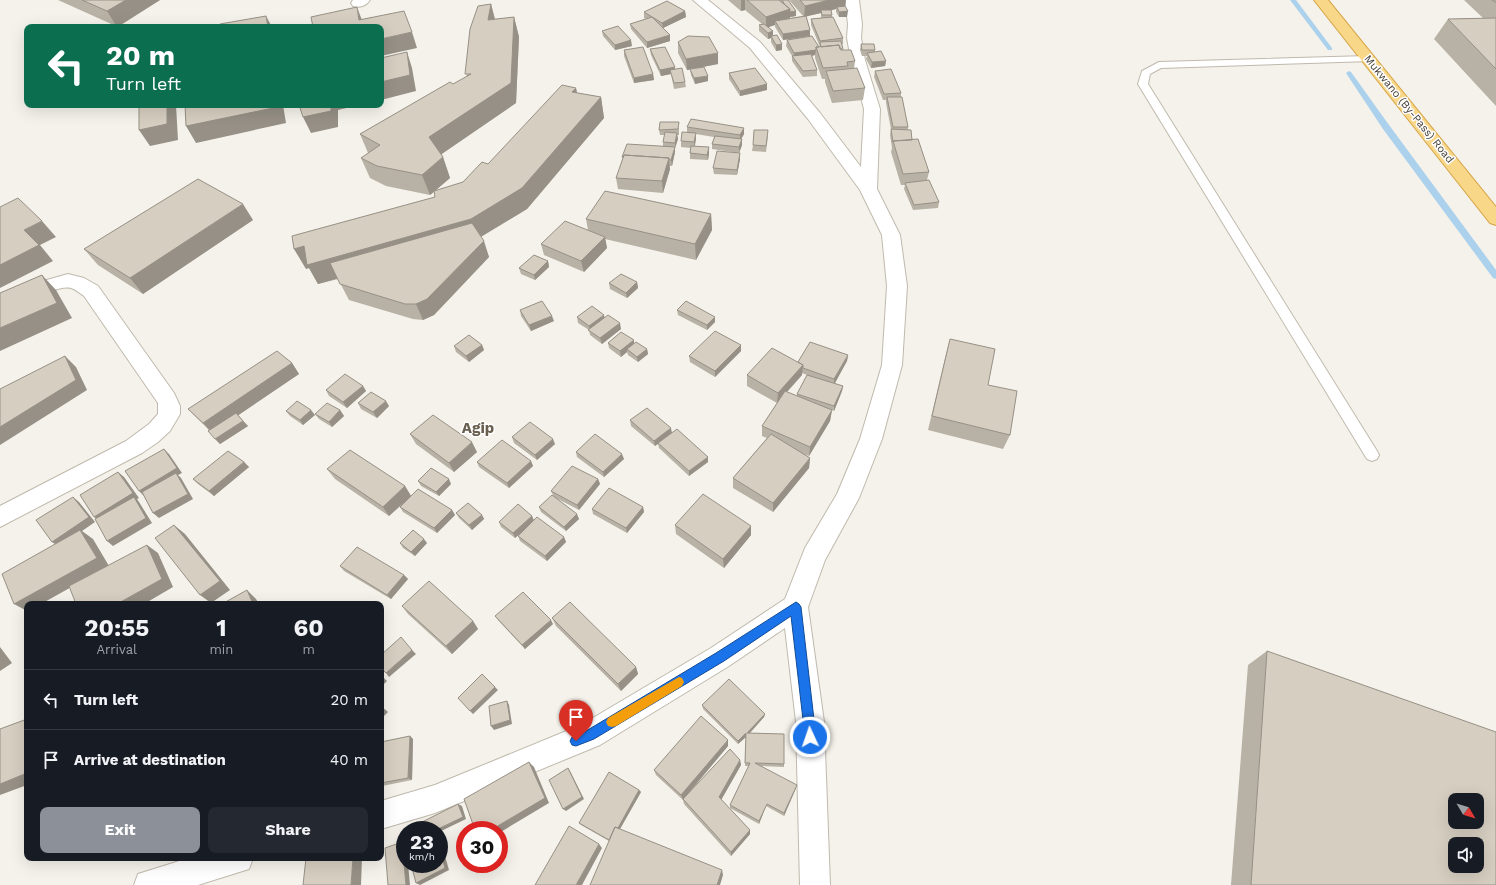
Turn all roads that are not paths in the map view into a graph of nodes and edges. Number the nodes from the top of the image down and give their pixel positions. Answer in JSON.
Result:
{"nodes":[{"id":1,"x":700,"y":0,"type":"edge"},
{"id":2,"x":852,"y":0,"type":"edge"},
{"id":3,"x":1321,"y":0,"type":"edge"},
{"id":4,"x":1368,"y":59,"type":"junction"},
{"id":5,"x":868,"y":189,"type":"junction"},
{"id":6,"x":1496,"y":219,"type":"edge"},
{"id":7,"x":0,"y":307,"type":"edge"},
{"id":8,"x":1372,"y":455,"type":"dead end"},
{"id":9,"x":0,"y":517,"type":"edge"},
{"id":10,"x":796,"y":607,"type":"junction"},
{"id":11,"x":384,"y":814,"type":"edge"},
{"id":12,"x":228,"y":861,"type":"edge"},
{"id":13,"x":149,"y":885,"type":"edge"},
{"id":14,"x":815,"y":885,"type":"edge"}],
"edges":[{"from":1,"to":5,"type":"street"},
{"from":2,"to":5,"type":"street"},
{"from":3,"to":4,"type":"highway","name":"Mukwano (By-Pass) Road"},
{"from":4,"to":6,"type":"highway","name":"Mukwano (By-Pass) Road"},
{"from":4,"to":8,"type":"lane"},
{"from":5,"to":10,"type":"street"},
{"from":7,"to":9,"type":"street"},
{"from":10,"to":11,"type":"street"},
{"from":10,"to":14,"type":"street"},
{"from":12,"to":13,"type":"street"}]}
